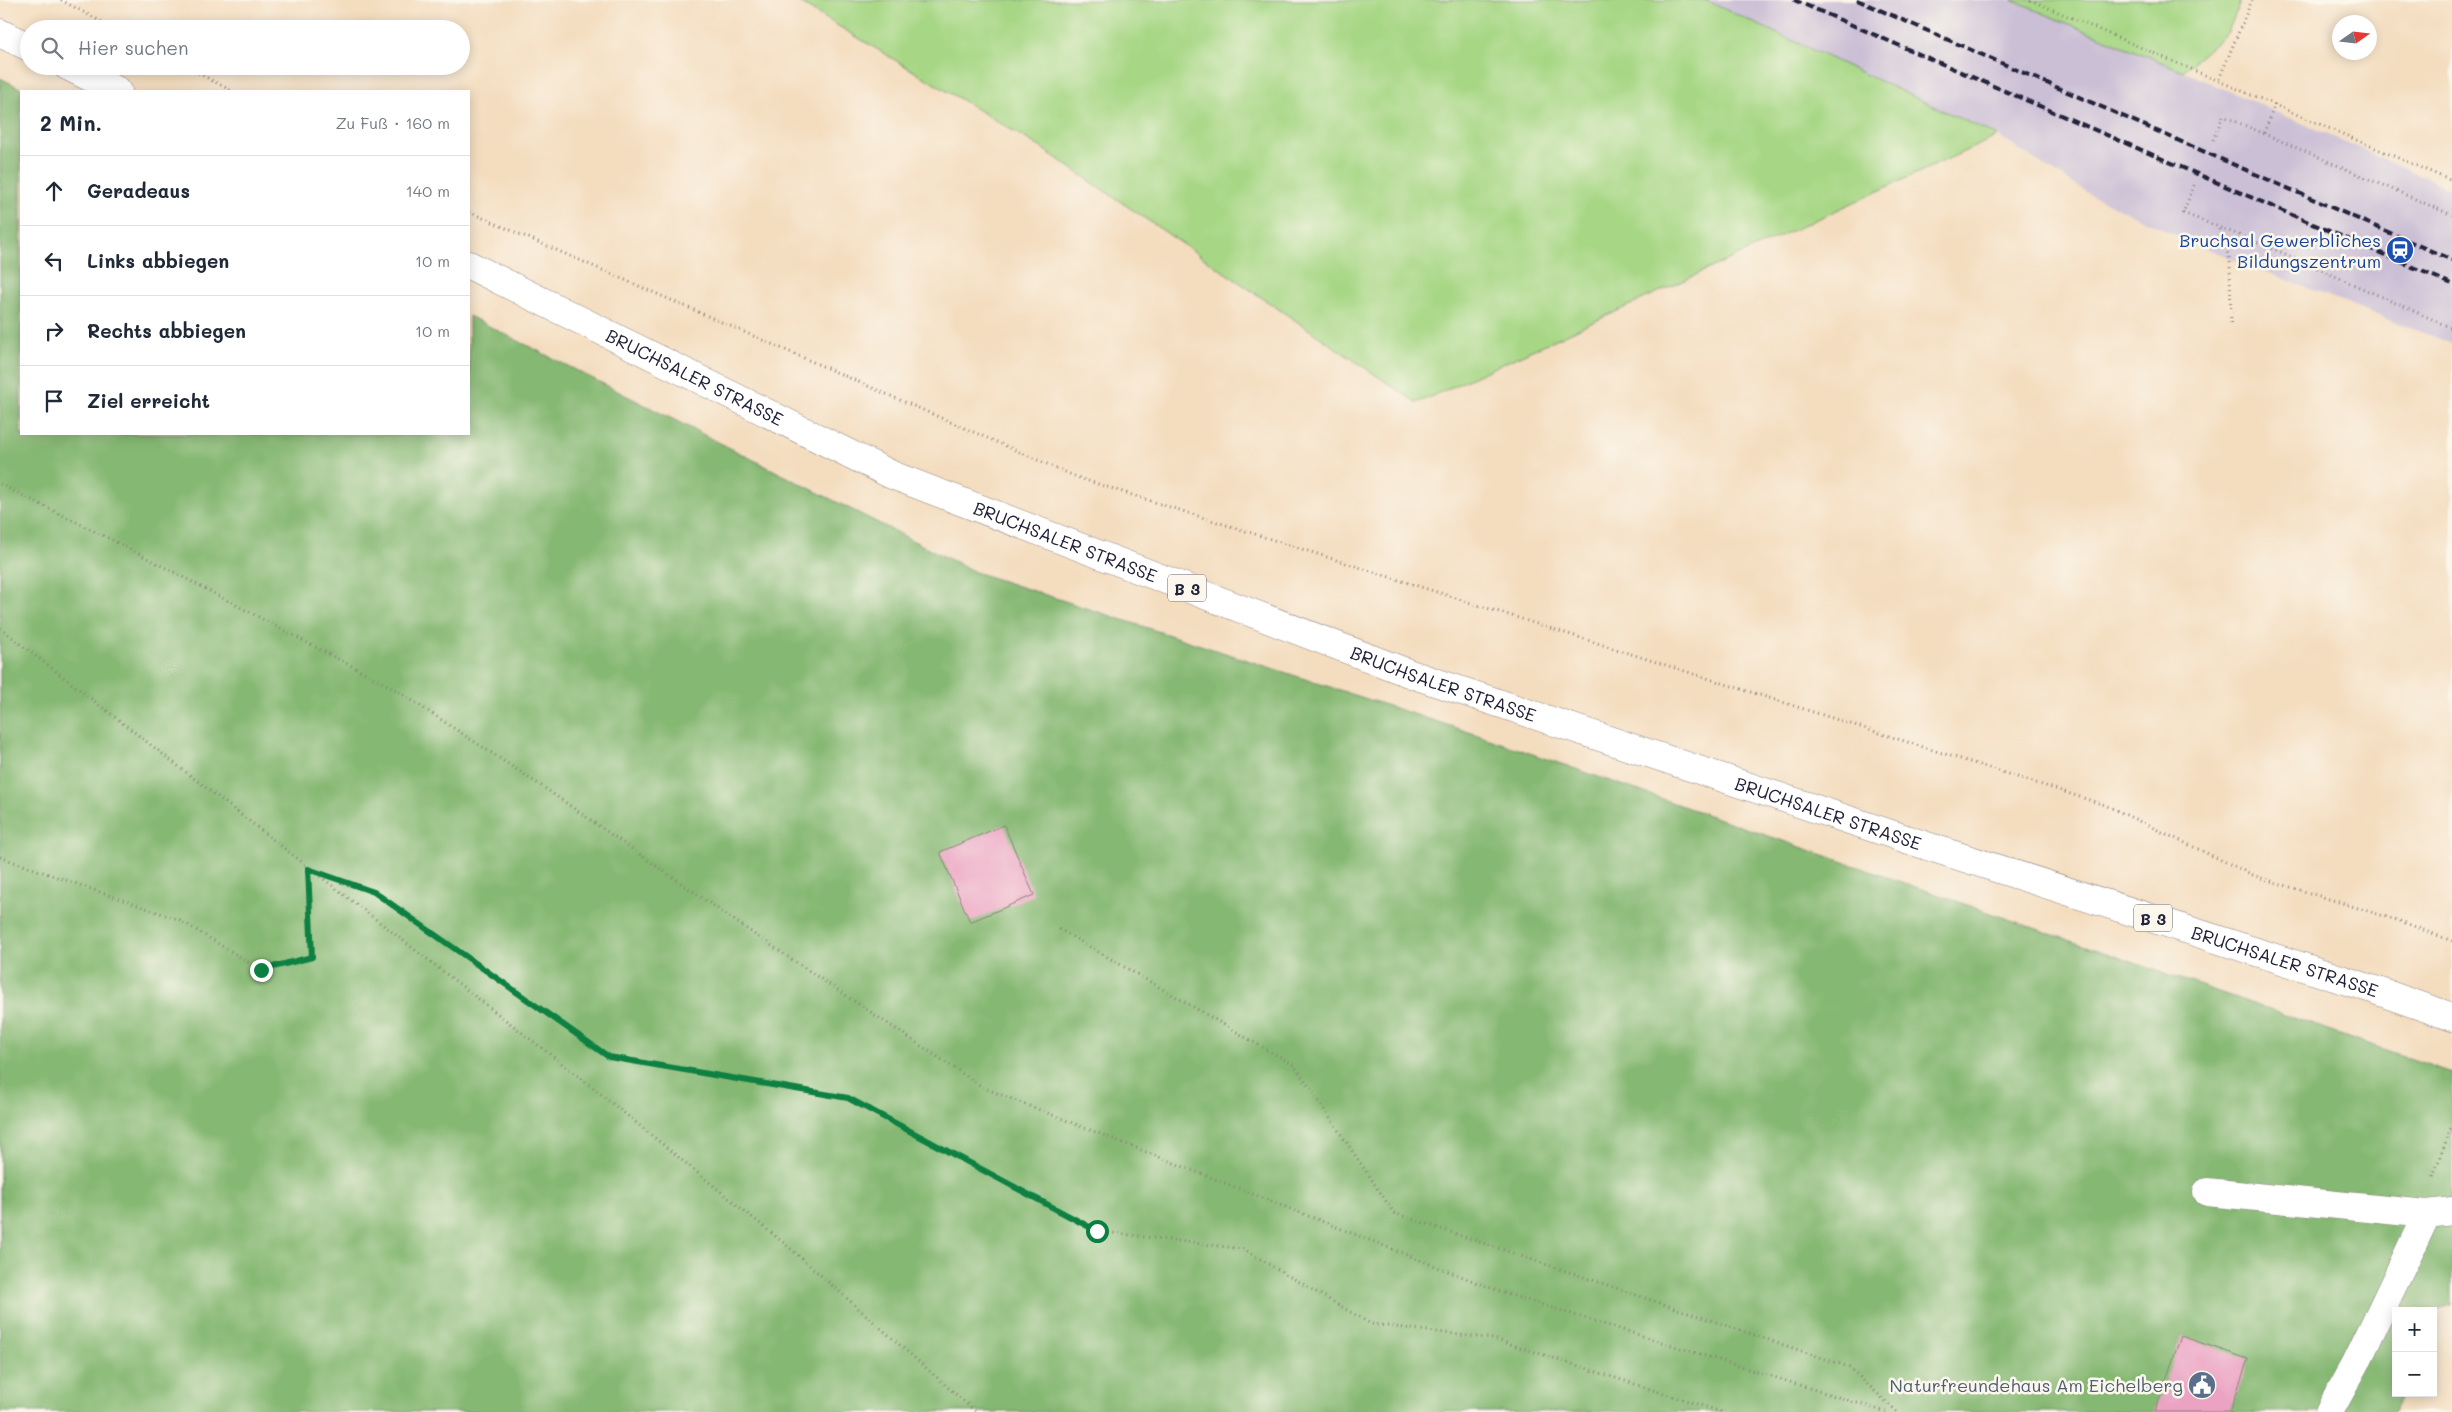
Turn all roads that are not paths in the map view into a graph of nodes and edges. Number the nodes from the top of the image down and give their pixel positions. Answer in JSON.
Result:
{"nodes":[{"id":1,"x":0,"y":33,"type":"edge"},
{"id":2,"x":20,"y":43,"type":"edge"},
{"id":3,"x":85,"y":75,"type":"edge"},
{"id":4,"x":116,"y":90,"type":"edge"},
{"id":5,"x":470,"y":265,"type":"edge"},
{"id":6,"x":2452,"y":1018,"type":"edge"},
{"id":7,"x":2206,"y":1192,"type":"dead end"},
{"id":8,"x":2439,"y":1213,"type":"edge"},
{"id":9,"x":2328,"y":1412,"type":"edge"}],
"edges":[{"from":1,"to":2,"type":"main road"},
{"from":3,"to":4,"type":"main road"},
{"from":5,"to":6,"type":"main road","name":"BRUCHSALER STRASSE","number":"B 3"},
{"from":7,"to":8,"type":"main road"},
{"from":8,"to":9,"type":"main road"}]}
